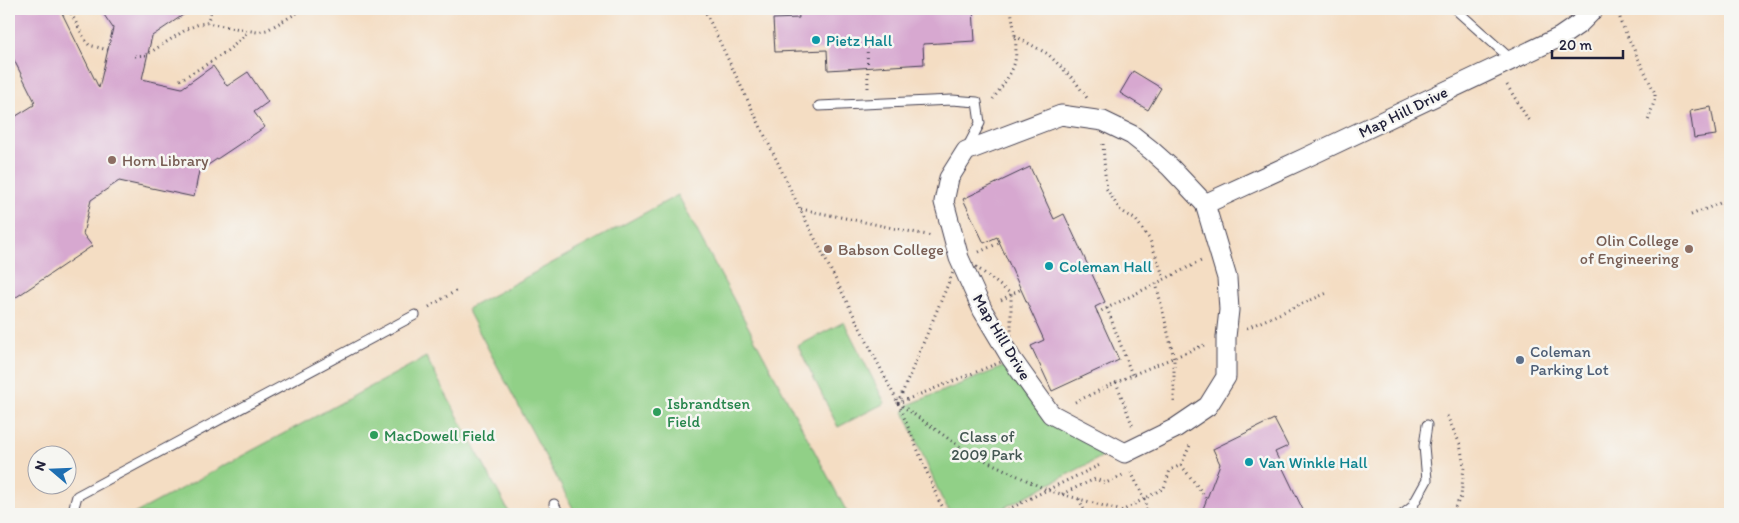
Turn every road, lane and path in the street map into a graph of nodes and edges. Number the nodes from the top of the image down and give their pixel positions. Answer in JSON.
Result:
{"nodes":[{"id":1,"x":70,"y":9,"type":"edge"},
{"id":2,"x":212,"y":9,"type":"edge"},
{"id":3,"x":304,"y":9,"type":"edge"},
{"id":4,"x":704,"y":9,"type":"edge"},
{"id":5,"x":1010,"y":9,"type":"edge"},
{"id":6,"x":1455,"y":9,"type":"edge"},
{"id":7,"x":1594,"y":9,"type":"edge"},
{"id":8,"x":1622,"y":9,"type":"edge"},
{"id":9,"x":207,"y":23,"type":"junction"},
{"id":10,"x":247,"y":32,"type":"junction"},
{"id":11,"x":1015,"y":36,"type":"junction"},
{"id":12,"x":866,"y":37,"type":"dead end"},
{"id":13,"x":108,"y":50,"type":"dead end"},
{"id":14,"x":134,"y":56,"type":"dead end"},
{"id":15,"x":1512,"y":60,"type":"junction"},
{"id":16,"x":1494,"y":68,"type":"junction"},
{"id":17,"x":9,"y":78,"type":"edge"},
{"id":18,"x":180,"y":80,"type":"dead end"},
{"id":19,"x":9,"y":92,"type":"edge"},
{"id":20,"x":992,"y":100,"type":"dead end"},
{"id":21,"x":869,"y":104,"type":"junction"},
{"id":22,"x":819,"y":106,"type":"dead end"},
{"id":23,"x":1103,"y":121,"type":"junction"},
{"id":24,"x":1529,"y":121,"type":"dead end"},
{"id":25,"x":1648,"y":122,"type":"dead end"},
{"id":26,"x":966,"y":151,"type":"junction"},
{"id":27,"x":1730,"y":200,"type":"edge"},
{"id":28,"x":1205,"y":204,"type":"junction"},
{"id":29,"x":800,"y":209,"type":"junction"},
{"id":30,"x":1691,"y":215,"type":"dead end"},
{"id":31,"x":999,"y":243,"type":"dead end"},
{"id":32,"x":1220,"y":252,"type":"junction"},
{"id":33,"x":960,"y":253,"type":"junction"},
{"id":34,"x":1164,"y":278,"type":"junction"},
{"id":35,"x":1156,"y":283,"type":"junction"},
{"id":36,"x":459,"y":289,"type":"dead end"},
{"id":37,"x":1327,"y":293,"type":"dead end"},
{"id":38,"x":1107,"y":308,"type":"junction"},
{"id":39,"x":1098,"y":313,"type":"dead end"},
{"id":40,"x":415,"y":315,"type":"joint"},
{"id":41,"x":1226,"y":337,"type":"junction"},
{"id":42,"x":1011,"y":358,"type":"junction"},
{"id":43,"x":1174,"y":358,"type":"junction"},
{"id":44,"x":1132,"y":375,"type":"junction"},
{"id":45,"x":1116,"y":382,"type":"junction"},
{"id":46,"x":898,"y":403,"type":"junction"},
{"id":47,"x":1051,"y":414,"type":"junction"},
{"id":48,"x":1447,"y":416,"type":"dead end"},
{"id":49,"x":1426,"y":425,"type":"dead end"},
{"id":50,"x":1174,"y":429,"type":"junction"},
{"id":51,"x":1193,"y":440,"type":"dead end"},
{"id":52,"x":1133,"y":450,"type":"junction"},
{"id":53,"x":1181,"y":465,"type":"junction"},
{"id":54,"x":1047,"y":490,"type":"junction"},
{"id":55,"x":1144,"y":498,"type":"junction"},
{"id":56,"x":1079,"y":499,"type":"junction"},
{"id":57,"x":1207,"y":499,"type":"dead end"},
{"id":58,"x":554,"y":504,"type":"dead end"},
{"id":59,"x":72,"y":514,"type":"edge"},
{"id":60,"x":559,"y":514,"type":"edge"},
{"id":61,"x":946,"y":514,"type":"edge"},
{"id":62,"x":999,"y":514,"type":"edge"},
{"id":63,"x":1086,"y":514,"type":"edge"},
{"id":64,"x":1148,"y":514,"type":"edge"},
{"id":65,"x":1403,"y":514,"type":"edge"},
{"id":66,"x":1451,"y":514,"type":"edge"}],
"edges":[{"from":1,"to":13,"type":"path"},
{"from":2,"to":9,"type":"path"},
{"from":3,"to":10,"type":"path"},
{"from":4,"to":29,"type":"path"},
{"from":5,"to":11,"type":"path"},
{"from":6,"to":15,"type":"lane"},
{"from":7,"to":15,"type":"street","name":"Map Hill Drive"},
{"from":8,"to":25,"type":"path"},
{"from":9,"to":10,"type":"path"},
{"from":9,"to":14,"type":"path"},
{"from":10,"to":18,"type":"path"},
{"from":11,"to":20,"type":"path"},
{"from":11,"to":23,"type":"path"},
{"from":12,"to":21,"type":"path"},
{"from":15,"to":16,"type":"street","name":"Map Hill Drive"},
{"from":16,"to":24,"type":"path"},
{"from":16,"to":28,"type":"street","name":"Map Hill Drive"},
{"from":17,"to":19,"type":"path"},
{"from":21,"to":22,"type":"lane"},
{"from":21,"to":26,"type":"lane"},
{"from":23,"to":26,"type":"street"},
{"from":23,"to":28,"type":"street"},
{"from":23,"to":34,"type":"path"},
{"from":26,"to":33,"type":"street","name":"Map Hill Drive"},
{"from":27,"to":30,"type":"path"},
{"from":28,"to":32,"type":"street"},
{"from":29,"to":33,"type":"path"},
{"from":29,"to":46,"type":"path"},
{"from":31,"to":33,"type":"path"},
{"from":32,"to":34,"type":"path"},
{"from":32,"to":41,"type":"street"},
{"from":33,"to":42,"type":"street","name":"Map Hill Drive"},
{"from":33,"to":46,"type":"path"},
{"from":34,"to":35,"type":"path"},
{"from":35,"to":38,"type":"path"},
{"from":35,"to":43,"type":"path"},
{"from":36,"to":40,"type":"path"},
{"from":37,"to":41,"type":"path"},
{"from":38,"to":39,"type":"path"},
{"from":38,"to":44,"type":"path"},
{"from":40,"to":59,"type":"lane"},
{"from":41,"to":43,"type":"path"},
{"from":41,"to":50,"type":"street"},
{"from":42,"to":46,"type":"path"},
{"from":42,"to":47,"type":"street","name":"Map Hill Drive"},
{"from":43,"to":44,"type":"path"},
{"from":43,"to":50,"type":"path"},
{"from":44,"to":45,"type":"path"},
{"from":45,"to":47,"type":"path"},
{"from":45,"to":52,"type":"path"},
{"from":46,"to":54,"type":"path"},
{"from":46,"to":61,"type":"path"},
{"from":47,"to":52,"type":"street","name":"Map Hill Drive"},
{"from":48,"to":66,"type":"path"},
{"from":49,"to":65,"type":"lane"},
{"from":50,"to":52,"type":"street"},
{"from":51,"to":53,"type":"path"},
{"from":52,"to":54,"type":"path"},
{"from":52,"to":55,"type":"path"},
{"from":53,"to":55,"type":"path"},
{"from":53,"to":57,"type":"path"},
{"from":54,"to":56,"type":"path"},
{"from":54,"to":62,"type":"path"},
{"from":55,"to":56,"type":"path"},
{"from":55,"to":64,"type":"path"},
{"from":56,"to":63,"type":"path"},
{"from":58,"to":60,"type":"lane"}]}
